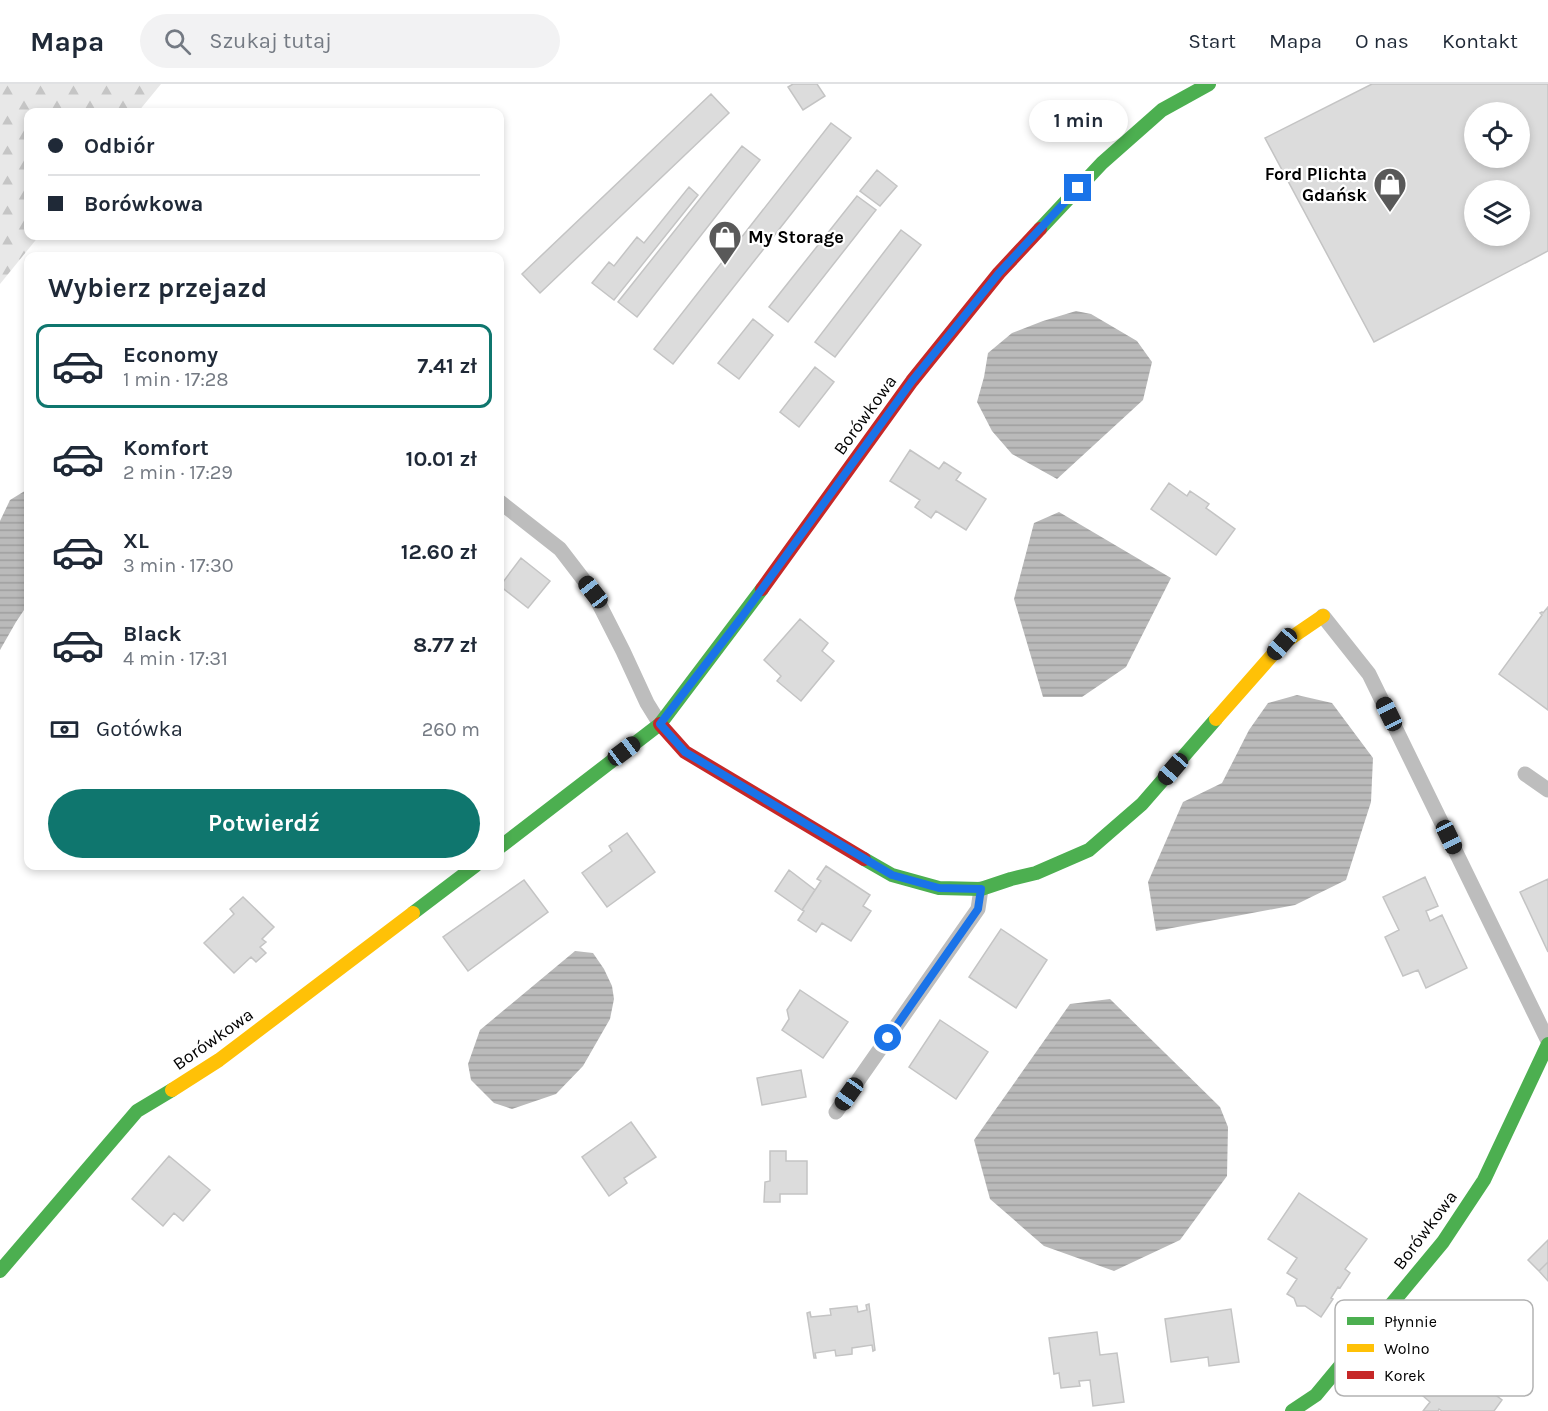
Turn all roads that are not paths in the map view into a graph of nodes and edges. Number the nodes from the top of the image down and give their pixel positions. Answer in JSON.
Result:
{"nodes":[{"id":1,"x":1209,"y":84,"type":"edge"},
{"id":2,"x":504,"y":505,"type":"edge"},
{"id":3,"x":1323,"y":616,"type":"joint"},
{"id":4,"x":660,"y":724,"type":"junction"},
{"id":5,"x":1525,"y":774,"type":"dead end"},
{"id":6,"x":1548,"y":790,"type":"edge"},
{"id":7,"x":504,"y":844,"type":"edge"},
{"id":8,"x":470,"y":870,"type":"edge"},
{"id":9,"x":981,"y":889,"type":"junction"},
{"id":10,"x":1548,"y":1043,"type":"edge"},
{"id":11,"x":836,"y":1112,"type":"dead end"},
{"id":12,"x":0,"y":1271,"type":"edge"},
{"id":13,"x":1395,"y":1300,"type":"edge"},
{"id":14,"x":1335,"y":1372,"type":"edge"},
{"id":15,"x":1292,"y":1411,"type":"edge"}],
"edges":[{"from":1,"to":4,"type":"street","name":"Borówkowa"},
{"from":2,"to":4,"type":"lane"},
{"from":3,"to":9,"type":"street"},
{"from":3,"to":10,"type":"lane"},
{"from":4,"to":7,"type":"street","name":"Borówkowa"},
{"from":4,"to":9,"type":"street"},
{"from":5,"to":6,"type":"lane"},
{"from":8,"to":12,"type":"street","name":"Borówkowa"},
{"from":9,"to":11,"type":"lane"},
{"from":10,"to":13,"type":"street","name":"Borówkowa"},
{"from":14,"to":15,"type":"street","name":"Borówkowa"}]}
